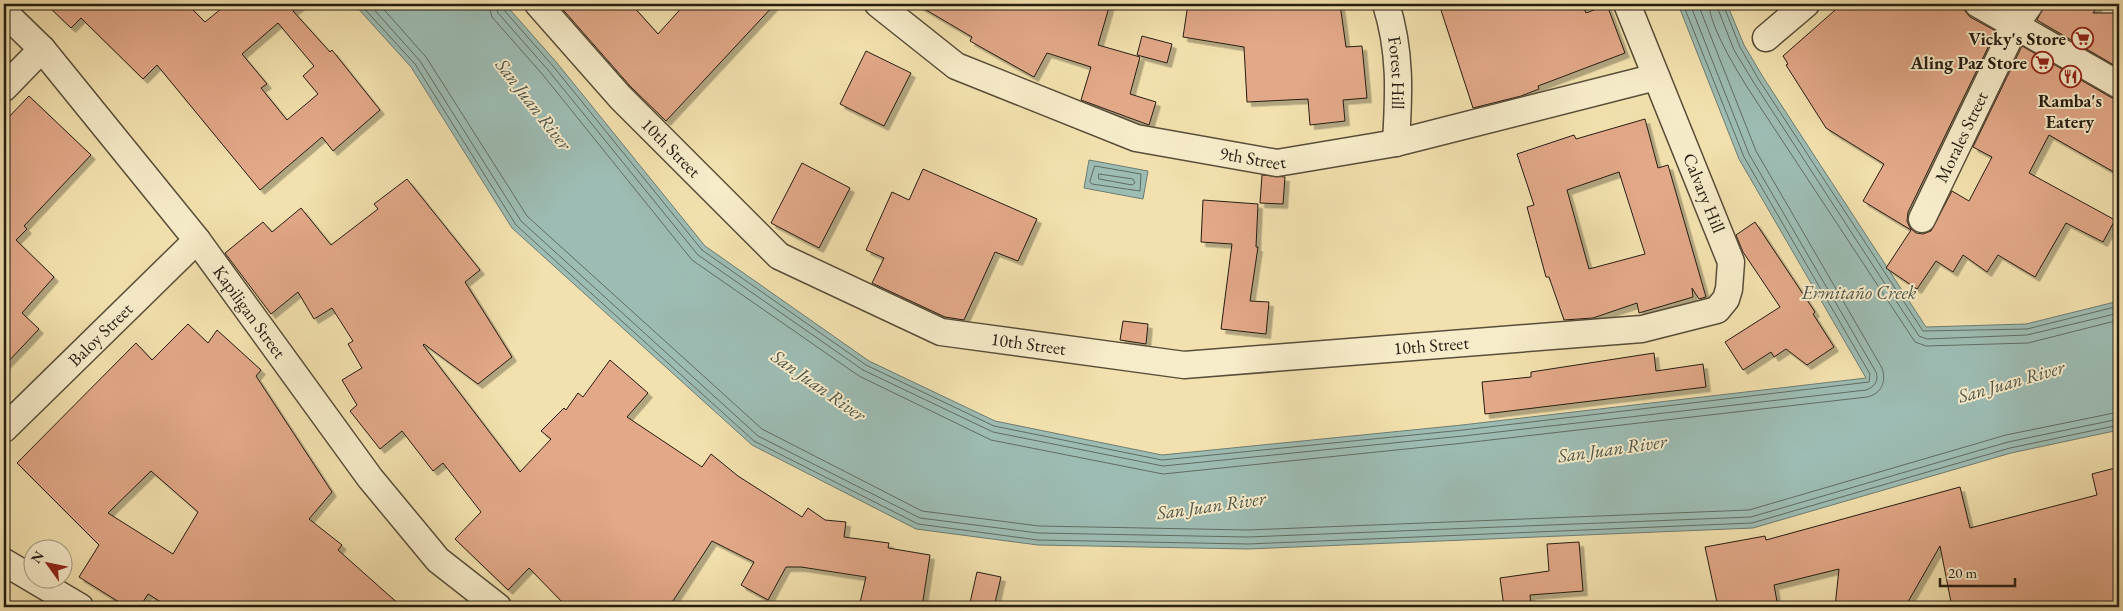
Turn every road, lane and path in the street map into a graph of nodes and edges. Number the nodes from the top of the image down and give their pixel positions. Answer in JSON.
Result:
{"nodes":[{"id":1,"x":538,"y":4,"type":"edge"},
{"id":2,"x":878,"y":4,"type":"edge"},
{"id":3,"x":1386,"y":4,"type":"edge"},
{"id":4,"x":1627,"y":4,"type":"edge"},
{"id":5,"x":1806,"y":4,"type":"edge"},
{"id":6,"x":1978,"y":4,"type":"edge"},
{"id":7,"x":4,"y":12,"type":"edge"},
{"id":8,"x":2023,"y":14,"type":"edge"},
{"id":9,"x":1766,"y":38,"type":"dead end"},
{"id":10,"x":42,"y":48,"type":"junction"},
{"id":11,"x":1656,"y":77,"type":"junction"},
{"id":12,"x":2119,"y":85,"type":"edge"},
{"id":13,"x":4,"y":88,"type":"edge"},
{"id":14,"x":1396,"y":143,"type":"junction"},
{"id":15,"x":1922,"y":219,"type":"dead end"},
{"id":16,"x":197,"y":240,"type":"junction"},
{"id":17,"x":1642,"y":329,"type":"joint"},
{"id":18,"x":4,"y":430,"type":"edge"},
{"id":19,"x":4,"y":562,"type":"edge"},
{"id":20,"x":80,"y":607,"type":"edge"},
{"id":21,"x":498,"y":607,"type":"edge"}],
"edges":[{"from":1,"to":17,"type":"street","name":"10th Street"},
{"from":2,"to":14,"type":"street","name":"9th Street"},
{"from":3,"to":14,"type":"street","name":"Forest Hill"},
{"from":4,"to":11,"type":"street","name":"Calvary Hill"},
{"from":5,"to":9,"type":"street"},
{"from":6,"to":8,"type":"street"},
{"from":7,"to":10,"type":"street","name":"Kapiligan Street"},
{"from":8,"to":12,"type":"street"},
{"from":8,"to":15,"type":"street","name":"Morales Street"},
{"from":10,"to":13,"type":"street"},
{"from":10,"to":16,"type":"street","name":"Kapiligan Street"},
{"from":11,"to":14,"type":"street","name":"9th Street"},
{"from":11,"to":17,"type":"street","name":"Calvary Hill"},
{"from":16,"to":18,"type":"street","name":"Baloy Street"},
{"from":16,"to":21,"type":"street","name":"Kapiligan Street"},
{"from":19,"to":20,"type":"street"}]}
